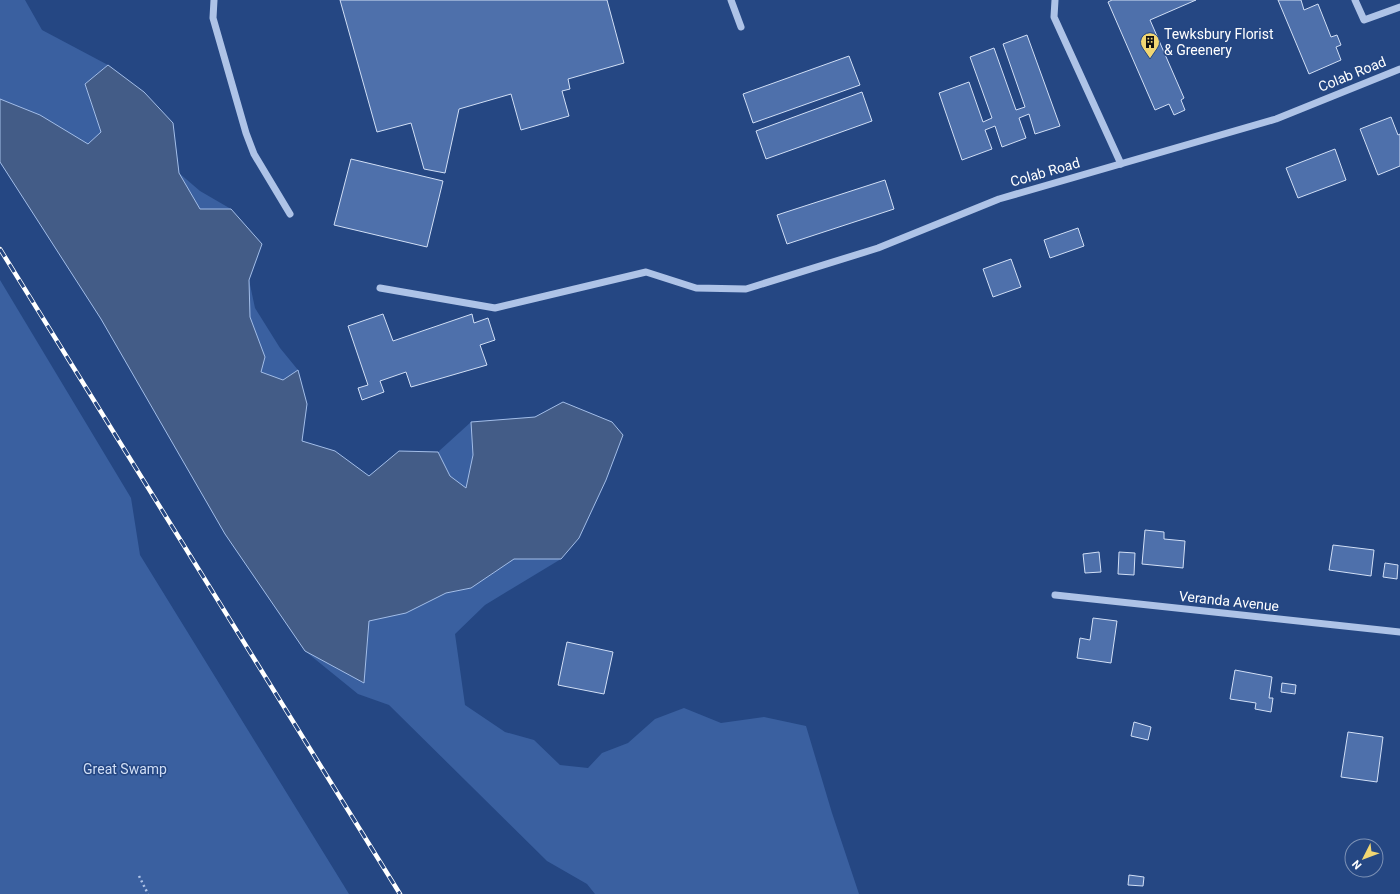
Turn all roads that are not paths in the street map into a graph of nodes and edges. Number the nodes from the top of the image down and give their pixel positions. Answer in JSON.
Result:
{"nodes":[{"id":1,"x":214,"y":0,"type":"edge"},
{"id":2,"x":731,"y":0,"type":"edge"},
{"id":3,"x":1055,"y":0,"type":"edge"},
{"id":4,"x":1355,"y":0,"type":"edge"},
{"id":5,"x":1400,"y":7,"type":"edge"},
{"id":6,"x":741,"y":27,"type":"dead end"},
{"id":7,"x":1400,"y":69,"type":"edge"},
{"id":8,"x":1121,"y":164,"type":"junction"},
{"id":9,"x":290,"y":214,"type":"dead end"},
{"id":10,"x":380,"y":288,"type":"dead end"},
{"id":11,"x":1055,"y":595,"type":"dead end"},
{"id":12,"x":1400,"y":632,"type":"edge"}],
"edges":[{"from":1,"to":9,"type":"street"},
{"from":2,"to":6,"type":"street"},
{"from":3,"to":8,"type":"street"},
{"from":4,"to":5,"type":"street"},
{"from":7,"to":8,"type":"street","name":"Colab Road"},
{"from":8,"to":10,"type":"street","name":"Colab Road"},
{"from":11,"to":12,"type":"street","name":"Veranda Avenue"}]}
